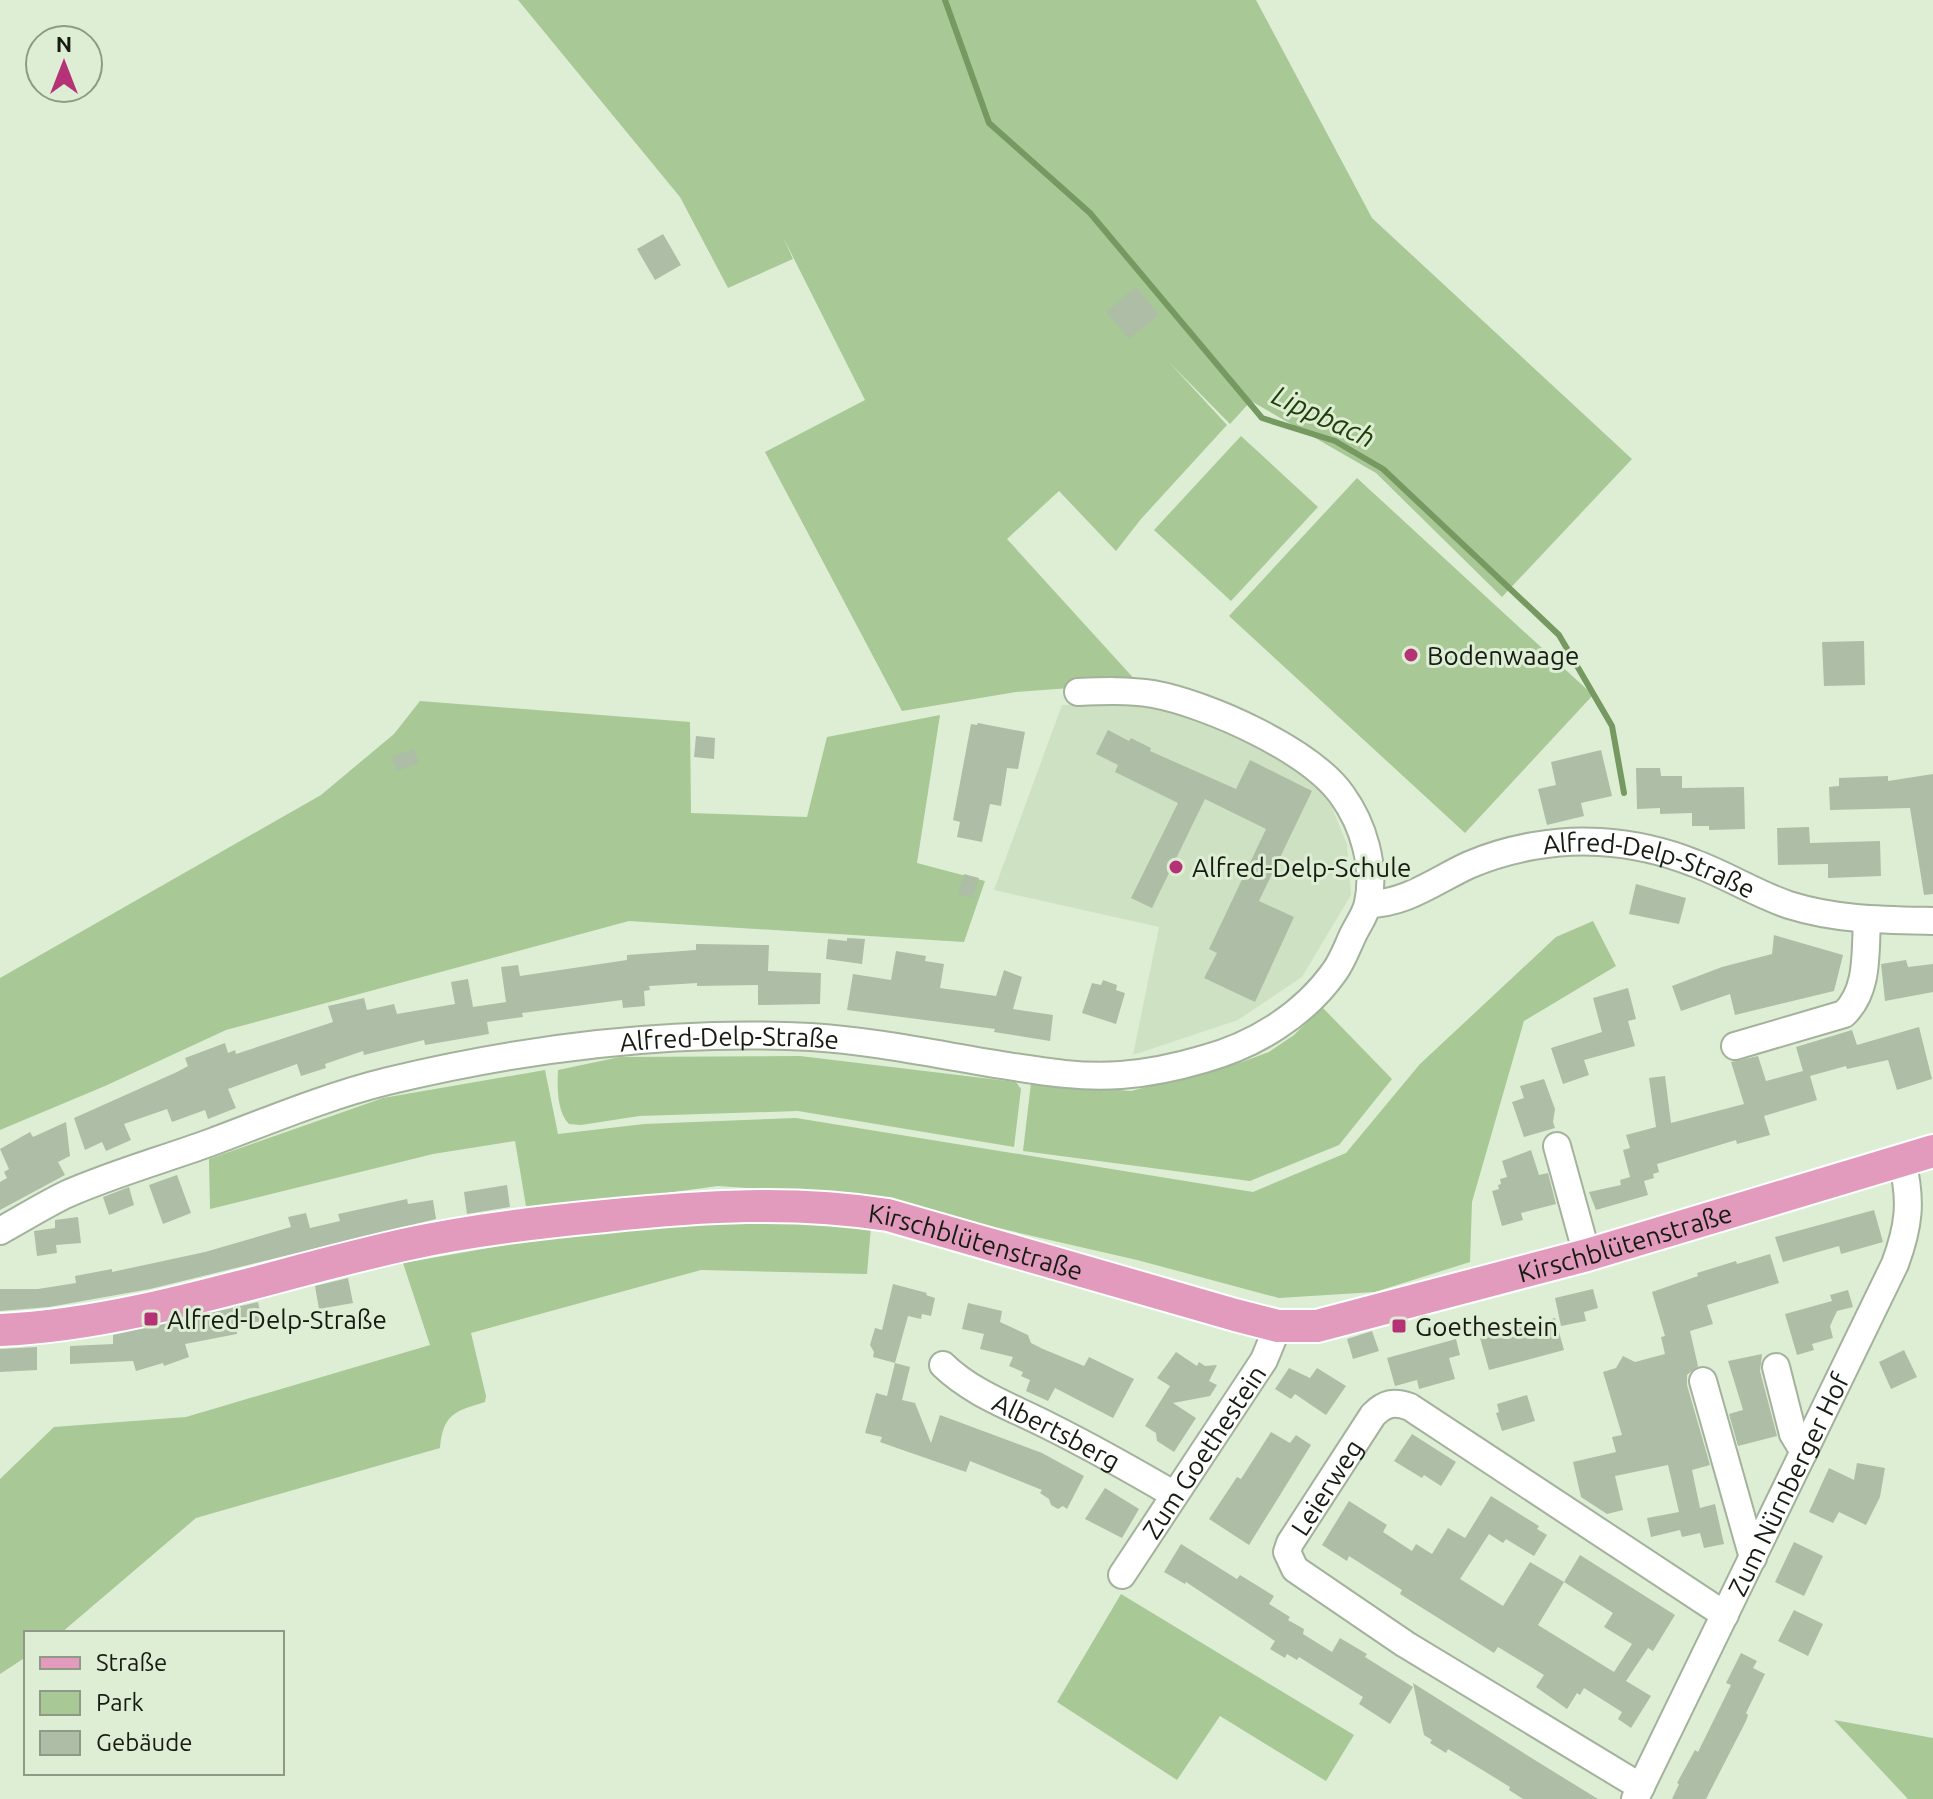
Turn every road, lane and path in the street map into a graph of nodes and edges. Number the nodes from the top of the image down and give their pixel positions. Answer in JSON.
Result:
{"nodes":[{"id":1,"x":1078,"y":692,"type":"dead end"},
{"id":2,"x":1368,"y":904,"type":"junction"},
{"id":3,"x":1867,"y":920,"type":"junction"},
{"id":4,"x":1933,"y":921,"type":"edge"},
{"id":5,"x":1735,"y":1046,"type":"dead end"},
{"id":6,"x":1557,"y":1146,"type":"dead end"},
{"id":7,"x":1933,"y":1151,"type":"edge"},
{"id":8,"x":1902,"y":1161,"type":"junction"},
{"id":9,"x":0,"y":1231,"type":"edge"},
{"id":10,"x":1587,"y":1255,"type":"junction"},
{"id":11,"x":1278,"y":1326,"type":"junction"},
{"id":12,"x":0,"y":1330,"type":"edge"},
{"id":13,"x":943,"y":1365,"type":"dead end"},
{"id":14,"x":1776,"y":1367,"type":"dead end"},
{"id":15,"x":1703,"y":1381,"type":"dead end"},
{"id":16,"x":1804,"y":1452,"type":"junction"},
{"id":17,"x":1173,"y":1494,"type":"junction"},
{"id":18,"x":1753,"y":1558,"type":"junction"},
{"id":19,"x":1122,"y":1575,"type":"dead end"},
{"id":20,"x":1725,"y":1615,"type":"junction"},
{"id":21,"x":1638,"y":1793,"type":"edge"}],
"edges":[{"from":1,"to":2,"type":"street","name":"Alfred-Delp-Straße"},
{"from":2,"to":3,"type":"street","name":"Alfred-Delp-Straße"},
{"from":2,"to":9,"type":"street","name":"Alfred-Delp-Straße"},
{"from":3,"to":4,"type":"street","name":"Alfred-Delp-Straße"},
{"from":3,"to":5,"type":"street"},
{"from":6,"to":10,"type":"street"},
{"from":7,"to":8,"type":"main road","name":"Kirschblütenstraße"},
{"from":8,"to":10,"type":"main road","name":"Kirschblütenstraße"},
{"from":8,"to":16,"type":"street","name":"Zum Nürnberger Hof"},
{"from":10,"to":11,"type":"main road","name":"Kirschblütenstraße"},
{"from":11,"to":12,"type":"main road","name":"Kirschblütenstraße"},
{"from":11,"to":17,"type":"street","name":"Zum Goethestein"},
{"from":13,"to":17,"type":"street","name":"Albertsberg"},
{"from":14,"to":16,"type":"street"},
{"from":15,"to":18,"type":"street"},
{"from":16,"to":18,"type":"street","name":"Zum Nürnberger Hof"},
{"from":17,"to":19,"type":"street","name":"Zum Goethestein"},
{"from":18,"to":20,"type":"street","name":"Zum Nürnberger Hof"},
{"from":20,"to":21,"type":"street","name":"Zum Nürnberger Hof"},
{"from":20,"to":21,"type":"street","name":"Leierweg"}]}
